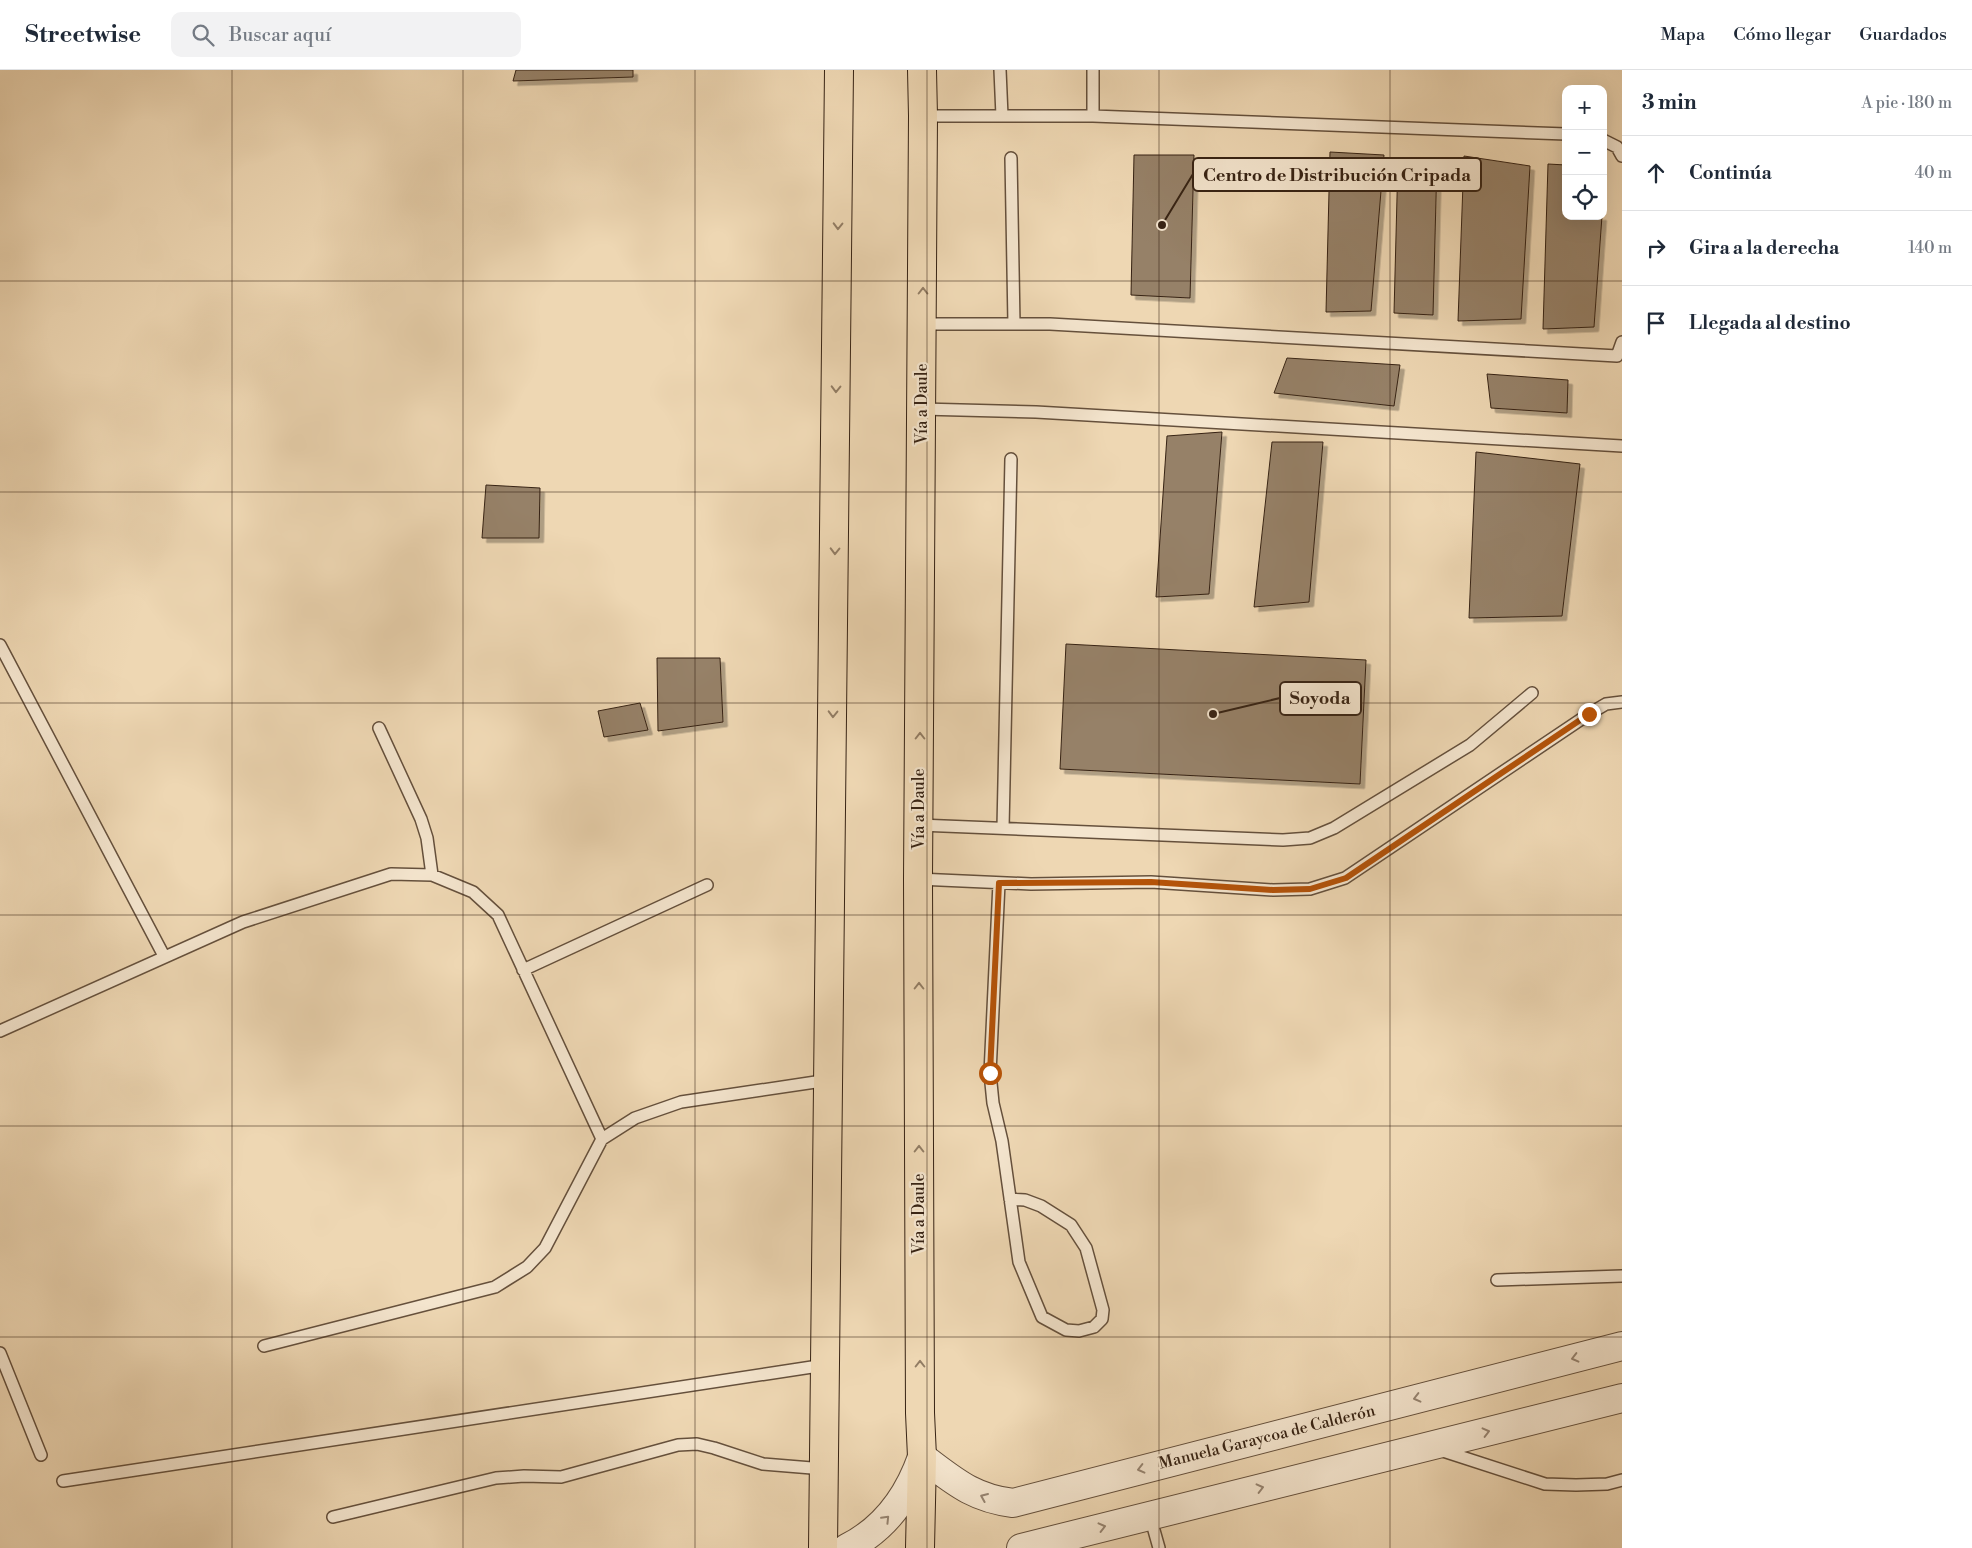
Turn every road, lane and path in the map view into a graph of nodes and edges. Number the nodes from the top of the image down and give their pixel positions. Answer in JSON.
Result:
{"nodes":[{"id":1,"x":825,"y":70,"type":"edge"},
{"id":2,"x":839,"y":70,"type":"edge"},
{"id":3,"x":922,"y":70,"type":"edge"},
{"id":4,"x":1000,"y":70,"type":"edge"},
{"id":5,"x":1093,"y":70,"type":"edge"},
{"id":6,"x":924,"y":116,"type":"junction"},
{"id":7,"x":1002,"y":116,"type":"junction"},
{"id":8,"x":1093,"y":116,"type":"junction"},
{"id":9,"x":1562,"y":134,"type":"edge"},
{"id":10,"x":1607,"y":142,"type":"edge"},
{"id":11,"x":1622,"y":156,"type":"edge"},
{"id":12,"x":1012,"y":158,"type":"dead end"},
{"id":13,"x":839,"y":178,"type":"junction"},
{"id":14,"x":922,"y":324,"type":"junction"},
{"id":15,"x":1014,"y":324,"type":"junction"},
{"id":16,"x":1622,"y":342,"type":"edge"},
{"id":17,"x":922,"y":409,"type":"junction"},
{"id":18,"x":1622,"y":446,"type":"edge"},
{"id":19,"x":1011,"y":458,"type":"dead end"},
{"id":20,"x":0,"y":645,"type":"edge"},
{"id":21,"x":1532,"y":692,"type":"dead end"},
{"id":22,"x":1622,"y":702,"type":"edge"},
{"id":23,"x":380,"y":728,"type":"dead end"},
{"id":24,"x":919,"y":825,"type":"junction"},
{"id":25,"x":1003,"y":828,"type":"junction"},
{"id":26,"x":432,"y":874,"type":"junction"},
{"id":27,"x":918,"y":879,"type":"junction"},
{"id":28,"x":999,"y":883,"type":"junction"},
{"id":29,"x":707,"y":885,"type":"dead end"},
{"id":30,"x":164,"y":956,"type":"junction"},
{"id":31,"x":524,"y":970,"type":"junction"},
{"id":32,"x":0,"y":1031,"type":"edge"},
{"id":33,"x":829,"y":1080,"type":"junction"},
{"id":34,"x":602,"y":1139,"type":"junction"},
{"id":35,"x":1010,"y":1199,"type":"junction"},
{"id":36,"x":1622,"y":1276,"type":"edge"},
{"id":37,"x":1497,"y":1280,"type":"dead end"},
{"id":38,"x":264,"y":1346,"type":"dead end"},
{"id":39,"x":1622,"y":1346,"type":"edge"},
{"id":40,"x":0,"y":1353,"type":"edge"},
{"id":41,"x":826,"y":1365,"type":"junction"},
{"id":42,"x":1622,"y":1398,"type":"edge"},
{"id":43,"x":1429,"y":1446,"type":"junction"},
{"id":44,"x":41,"y":1455,"type":"dead end"},
{"id":45,"x":922,"y":1458,"type":"junction"},
{"id":46,"x":824,"y":1469,"type":"junction"},
{"id":47,"x":1622,"y":1480,"type":"edge"},
{"id":48,"x":63,"y":1481,"type":"dead end"},
{"id":49,"x":1150,"y":1515,"type":"junction"},
{"id":50,"x":333,"y":1517,"type":"dead end"},
{"id":51,"x":1063,"y":1542,"type":"edge"},
{"id":52,"x":823,"y":1548,"type":"edge"},
{"id":53,"x":847,"y":1548,"type":"edge"},
{"id":54,"x":920,"y":1548,"type":"edge"},
{"id":55,"x":1021,"y":1548,"type":"edge"},
{"id":56,"x":1159,"y":1548,"type":"edge"}],
"edges":[{"from":1,"to":13,"type":"highway"},
{"from":2,"to":13,"type":"highway"},
{"from":3,"to":6,"type":"highway","name":"Vía a Daule"},
{"from":4,"to":7,"type":"lane"},
{"from":5,"to":8,"type":"lane"},
{"from":6,"to":7,"type":"lane"},
{"from":14,"to":6,"type":"highway","name":"Vía a Daule","one_way":true},
{"from":7,"to":8,"type":"lane"},
{"from":8,"to":9,"type":"lane"},
{"from":10,"to":11,"type":"lane"},
{"from":12,"to":15,"type":"lane"},
{"from":13,"to":33,"type":"highway","one_way":true},
{"from":14,"to":15,"type":"lane"},
{"from":14,"to":17,"type":"highway","name":"Vía a Daule"},
{"from":15,"to":16,"type":"lane"},
{"from":17,"to":18,"type":"lane"},
{"from":24,"to":17,"type":"highway","name":"Vía a Daule","one_way":true},
{"from":19,"to":25,"type":"lane"},
{"from":20,"to":30,"type":"lane"},
{"from":21,"to":25,"type":"lane"},
{"from":22,"to":28,"type":"lane"},
{"from":23,"to":26,"type":"lane"},
{"from":24,"to":25,"type":"lane"},
{"from":24,"to":27,"type":"highway","name":"Vía a Daule"},
{"from":26,"to":30,"type":"lane"},
{"from":26,"to":31,"type":"lane"},
{"from":27,"to":28,"type":"lane"},
{"from":45,"to":27,"type":"highway","name":"Vía a Daule","one_way":true},
{"from":28,"to":35,"type":"lane"},
{"from":29,"to":31,"type":"lane"},
{"from":30,"to":32,"type":"lane"},
{"from":31,"to":34,"type":"lane"},
{"from":33,"to":34,"type":"lane"},
{"from":33,"to":41,"type":"highway"},
{"from":34,"to":38,"type":"lane"},
{"from":35,"to":35,"type":"lane"},
{"from":36,"to":37,"type":"lane"},
{"from":39,"to":45,"type":"street","name":"Manuela Garaycoa de Calderón","one_way":true},
{"from":40,"to":44,"type":"lane"},
{"from":41,"to":46,"type":"highway"},
{"from":41,"to":48,"type":"lane"},
{"from":43,"to":42,"type":"street","one_way":true},
{"from":43,"to":47,"type":"lane"},
{"from":49,"to":43,"type":"street","one_way":true},
{"from":53,"to":45,"type":"street","one_way":true},
{"from":45,"to":54,"type":"highway","name":"Vía a Daule"},
{"from":46,"to":50,"type":"lane"},
{"from":46,"to":52,"type":"highway"},
{"from":51,"to":49,"type":"street","one_way":true},
{"from":49,"to":56,"type":"lane"},
{"from":51,"to":55,"type":"street"}]}
